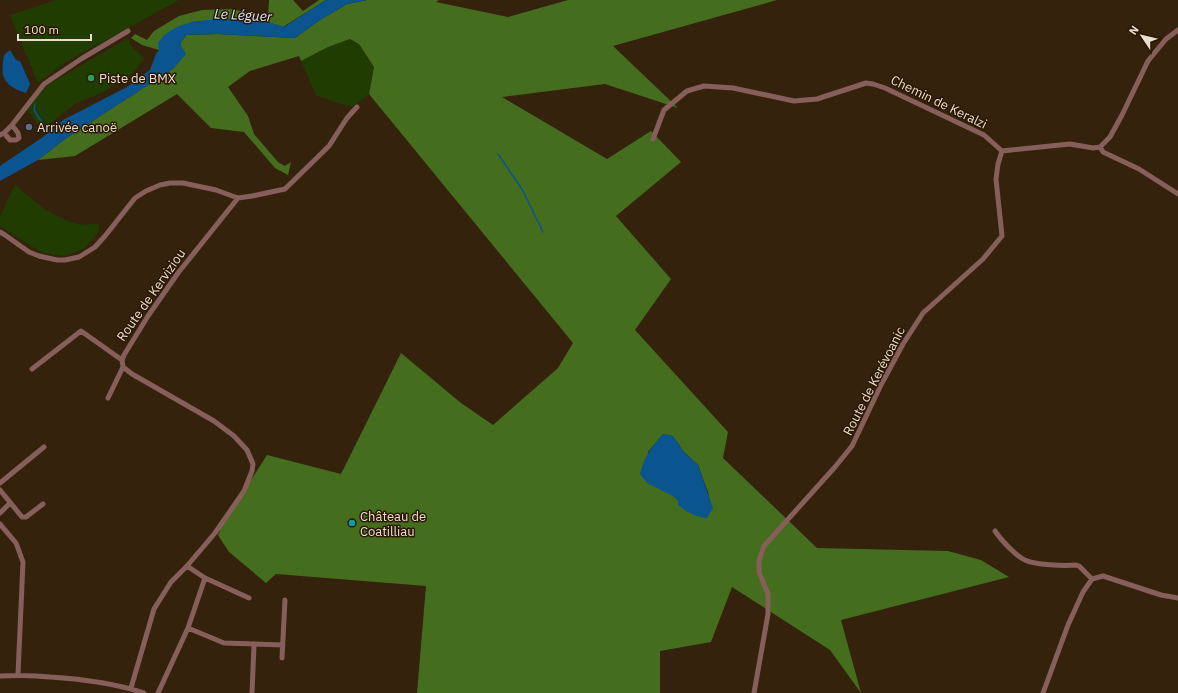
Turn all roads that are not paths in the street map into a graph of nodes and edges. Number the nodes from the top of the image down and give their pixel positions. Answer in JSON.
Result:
{"nodes":[{"id":1,"x":1178,"y":30,"type":"edge"},
{"id":2,"x":128,"y":31,"type":"dead end"},
{"id":3,"x":357,"y":106,"type":"dead end"},
{"id":4,"x":12,"y":125,"type":"junction"},
{"id":5,"x":2,"y":134,"type":"edge"},
{"id":6,"x":653,"y":139,"type":"dead end"},
{"id":7,"x":1100,"y":147,"type":"junction"},
{"id":8,"x":1002,"y":152,"type":"junction"},
{"id":9,"x":1178,"y":194,"type":"edge"},
{"id":10,"x":238,"y":198,"type":"junction"},
{"id":11,"x":0,"y":232,"type":"edge"},
{"id":12,"x":122,"y":360,"type":"junction"},
{"id":13,"x":123,"y":366,"type":"junction"},
{"id":14,"x":32,"y":369,"type":"dead end"},
{"id":15,"x":108,"y":398,"type":"dead end"},
{"id":16,"x":44,"y":447,"type":"dead end"},
{"id":17,"x":0,"y":483,"type":"edge"},
{"id":18,"x":0,"y":490,"type":"edge"},
{"id":19,"x":10,"y":503,"type":"junction"},
{"id":20,"x":43,"y":504,"type":"dead end"},
{"id":21,"x":0,"y":513,"type":"edge"},
{"id":22,"x":0,"y":524,"type":"edge"},
{"id":23,"x":996,"y":531,"type":"dead end"},
{"id":24,"x":187,"y":566,"type":"junction"},
{"id":25,"x":205,"y":578,"type":"junction"},
{"id":26,"x":1092,"y":579,"type":"junction"},
{"id":27,"x":249,"y":598,"type":"dead end"},
{"id":28,"x":1178,"y":598,"type":"edge"},
{"id":29,"x":285,"y":600,"type":"dead end"},
{"id":30,"x":188,"y":628,"type":"junction"},
{"id":31,"x":254,"y":645,"type":"junction"},
{"id":32,"x":283,"y":645,"type":"junction"},
{"id":33,"x":282,"y":658,"type":"dead end"},
{"id":34,"x":18,"y":674,"type":"junction"},
{"id":35,"x":0,"y":676,"type":"edge"},
{"id":36,"x":131,"y":688,"type":"junction"},
{"id":37,"x":144,"y":693,"type":"edge"},
{"id":38,"x":158,"y":693,"type":"edge"},
{"id":39,"x":252,"y":693,"type":"edge"},
{"id":40,"x":754,"y":693,"type":"edge"},
{"id":41,"x":1043,"y":693,"type":"edge"}],
"edges":[{"from":1,"to":7,"type":"street"},
{"from":2,"to":4,"type":"street"},
{"from":3,"to":10,"type":"street"},
{"from":4,"to":5,"type":"street"},
{"from":4,"to":5,"type":"street"},
{"from":6,"to":8,"type":"street","name":"Chemin de Keralzi"},
{"from":7,"to":8,"type":"street"},
{"from":7,"to":9,"type":"street"},
{"from":8,"to":40,"type":"street","name":"Route de Kerévoanic"},
{"from":10,"to":11,"type":"street"},
{"from":10,"to":12,"type":"street","name":"Route de Kerviziou"},
{"from":12,"to":13,"type":"street","name":"Route de Kerviziou"},
{"from":12,"to":14,"type":"street"},
{"from":13,"to":15,"type":"street"},
{"from":13,"to":24,"type":"street"},
{"from":16,"to":17,"type":"street"},
{"from":18,"to":19,"type":"street"},
{"from":19,"to":20,"type":"street"},
{"from":19,"to":21,"type":"street"},
{"from":22,"to":34,"type":"street"},
{"from":23,"to":26,"type":"street"},
{"from":24,"to":25,"type":"street"},
{"from":24,"to":36,"type":"street"},
{"from":25,"to":27,"type":"street"},
{"from":25,"to":30,"type":"street"},
{"from":26,"to":28,"type":"street"},
{"from":26,"to":41,"type":"street"},
{"from":29,"to":32,"type":"street"},
{"from":30,"to":31,"type":"street"},
{"from":30,"to":38,"type":"street"},
{"from":31,"to":32,"type":"street"},
{"from":31,"to":39,"type":"street"},
{"from":32,"to":33,"type":"street"},
{"from":34,"to":35,"type":"street"},
{"from":34,"to":36,"type":"street"},
{"from":36,"to":37,"type":"street"}]}
